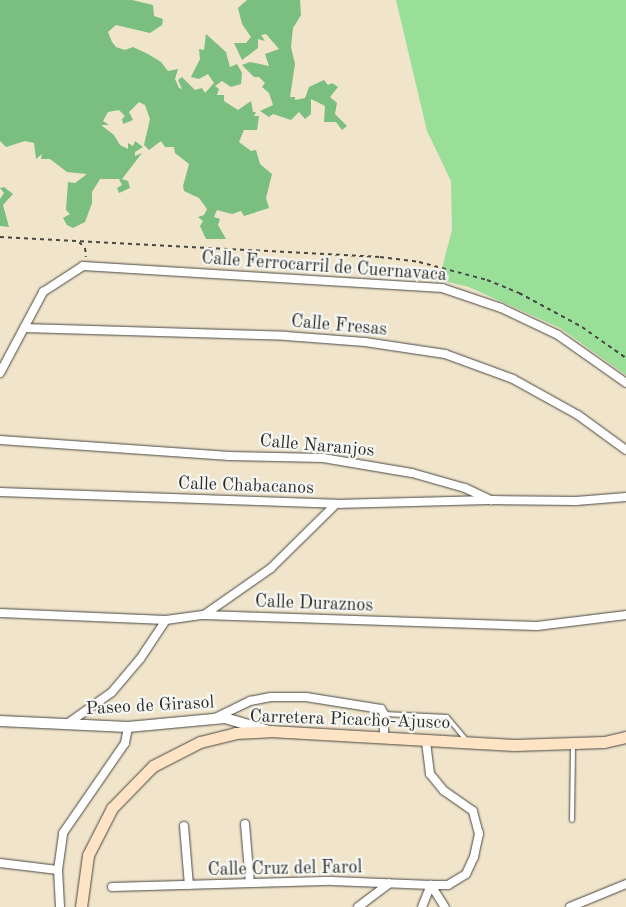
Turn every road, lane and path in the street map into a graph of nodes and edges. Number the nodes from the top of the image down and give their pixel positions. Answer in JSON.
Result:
{"nodes":[{"id":1,"x":0,"y":237,"type":"edge"},
{"id":2,"x":79,"y":242,"type":"junction"},
{"id":3,"x":83,"y":266,"type":"junction"},
{"id":4,"x":24,"y":328,"type":"junction"},
{"id":5,"x":626,"y":358,"type":"edge"},
{"id":6,"x":0,"y":373,"type":"edge"},
{"id":7,"x":626,"y":383,"type":"edge"},
{"id":8,"x":0,"y":440,"type":"edge"},
{"id":9,"x":626,"y":450,"type":"edge"},
{"id":10,"x":0,"y":492,"type":"edge"},
{"id":11,"x":626,"y":496,"type":"edge"},
{"id":12,"x":490,"y":500,"type":"junction"},
{"id":13,"x":336,"y":504,"type":"junction"},
{"id":14,"x":0,"y":613,"type":"edge"},
{"id":15,"x":203,"y":615,"type":"junction"},
{"id":16,"x":626,"y":616,"type":"edge"},
{"id":17,"x":166,"y":620,"type":"junction"},
{"id":18,"x":384,"y":714,"type":"junction"},
{"id":19,"x":212,"y":719,"type":"junction"},
{"id":20,"x":0,"y":722,"type":"edge"},
{"id":21,"x":65,"y":726,"type":"junction"},
{"id":22,"x":128,"y":727,"type":"junction"},
{"id":23,"x":270,"y":731,"type":"junction"},
{"id":24,"x":384,"y":738,"type":"junction"},
{"id":25,"x":626,"y":738,"type":"edge"},
{"id":26,"x":426,"y":740,"type":"junction"},
{"id":27,"x":467,"y":742,"type":"junction"},
{"id":28,"x":573,"y":743,"type":"junction"},
{"id":29,"x":572,"y":820,"type":"dead end"},
{"id":30,"x":246,"y":824,"type":"dead end"},
{"id":31,"x":184,"y":826,"type":"dead end"},
{"id":32,"x":0,"y":863,"type":"edge"},
{"id":33,"x":58,"y":870,"type":"junction"},
{"id":34,"x":250,"y":883,"type":"junction"},
{"id":35,"x":389,"y":884,"type":"junction"},
{"id":36,"x":431,"y":884,"type":"junction"},
{"id":37,"x":626,"y":884,"type":"edge"},
{"id":38,"x":190,"y":885,"type":"junction"},
{"id":39,"x":112,"y":887,"type":"dead end"},
{"id":40,"x":60,"y":907,"type":"edge"},
{"id":41,"x":81,"y":907,"type":"edge"},
{"id":42,"x":358,"y":907,"type":"edge"},
{"id":43,"x":422,"y":907,"type":"edge"},
{"id":44,"x":445,"y":907,"type":"edge"},
{"id":45,"x":575,"y":907,"type":"edge"}],
"edges":[{"from":1,"to":2,"type":"path"},
{"from":2,"to":3,"type":"path"},
{"from":2,"to":5,"type":"path"},
{"from":3,"to":4,"type":"street"},
{"from":3,"to":7,"type":"street","name":"Calle Ferrocarril de Cuernavaca"},
{"from":4,"to":6,"type":"street"},
{"from":4,"to":9,"type":"street","name":"Calle Fresas"},
{"from":8,"to":12,"type":"street","name":"Calle Naranjos"},
{"from":10,"to":13,"type":"street","name":"Calle Chabacanos"},
{"from":11,"to":12,"type":"street","name":"Calle Naranjos"},
{"from":12,"to":13,"type":"street","name":"Calle Chabacanos"},
{"from":13,"to":15,"type":"street"},
{"from":14,"to":17,"type":"street","name":"Calle Duraznos"},
{"from":15,"to":16,"type":"street","name":"Calle Duraznos"},
{"from":15,"to":17,"type":"street","name":"Calle Duraznos"},
{"from":17,"to":21,"type":"street"},
{"from":18,"to":19,"type":"street"},
{"from":18,"to":24,"type":"street"},
{"from":18,"to":27,"type":"lane"},
{"from":19,"to":22,"type":"street","name":"Paseo de Girasol"},
{"from":19,"to":23,"type":"street","name":"Paseo de Girasol"},
{"from":20,"to":21,"type":"street","name":"Paseo de Girasol"},
{"from":21,"to":22,"type":"street","name":"Paseo de Girasol"},
{"from":22,"to":33,"type":"street"},
{"from":23,"to":24,"type":"main road","name":"Carretera Picacho-Ajusco"},
{"from":23,"to":41,"type":"main road","name":"Carretera Picacho-Ajusco"},
{"from":24,"to":26,"type":"main road","name":"Carretera Picacho-Ajusco"},
{"from":25,"to":28,"type":"main road","name":"Carretera Picacho-Ajusco"},
{"from":26,"to":27,"type":"main road","name":"Carretera Picacho-Ajusco"},
{"from":26,"to":36,"type":"street","name":"Calle Cruz del Farol"},
{"from":27,"to":28,"type":"main road","name":"Carretera Picacho-Ajusco"},
{"from":28,"to":29,"type":"lane"},
{"from":30,"to":34,"type":"street"},
{"from":31,"to":38,"type":"street"},
{"from":32,"to":33,"type":"street"},
{"from":33,"to":40,"type":"street"},
{"from":34,"to":35,"type":"street","name":"Calle Cruz del Farol"},
{"from":34,"to":38,"type":"street","name":"Calle Cruz del Farol"},
{"from":35,"to":36,"type":"street","name":"Calle Cruz del Farol"},
{"from":35,"to":42,"type":"street"},
{"from":36,"to":43,"type":"street"},
{"from":36,"to":44,"type":"street"},
{"from":37,"to":45,"type":"street"},
{"from":38,"to":39,"type":"street","name":"Calle Cruz del Farol"}]}
